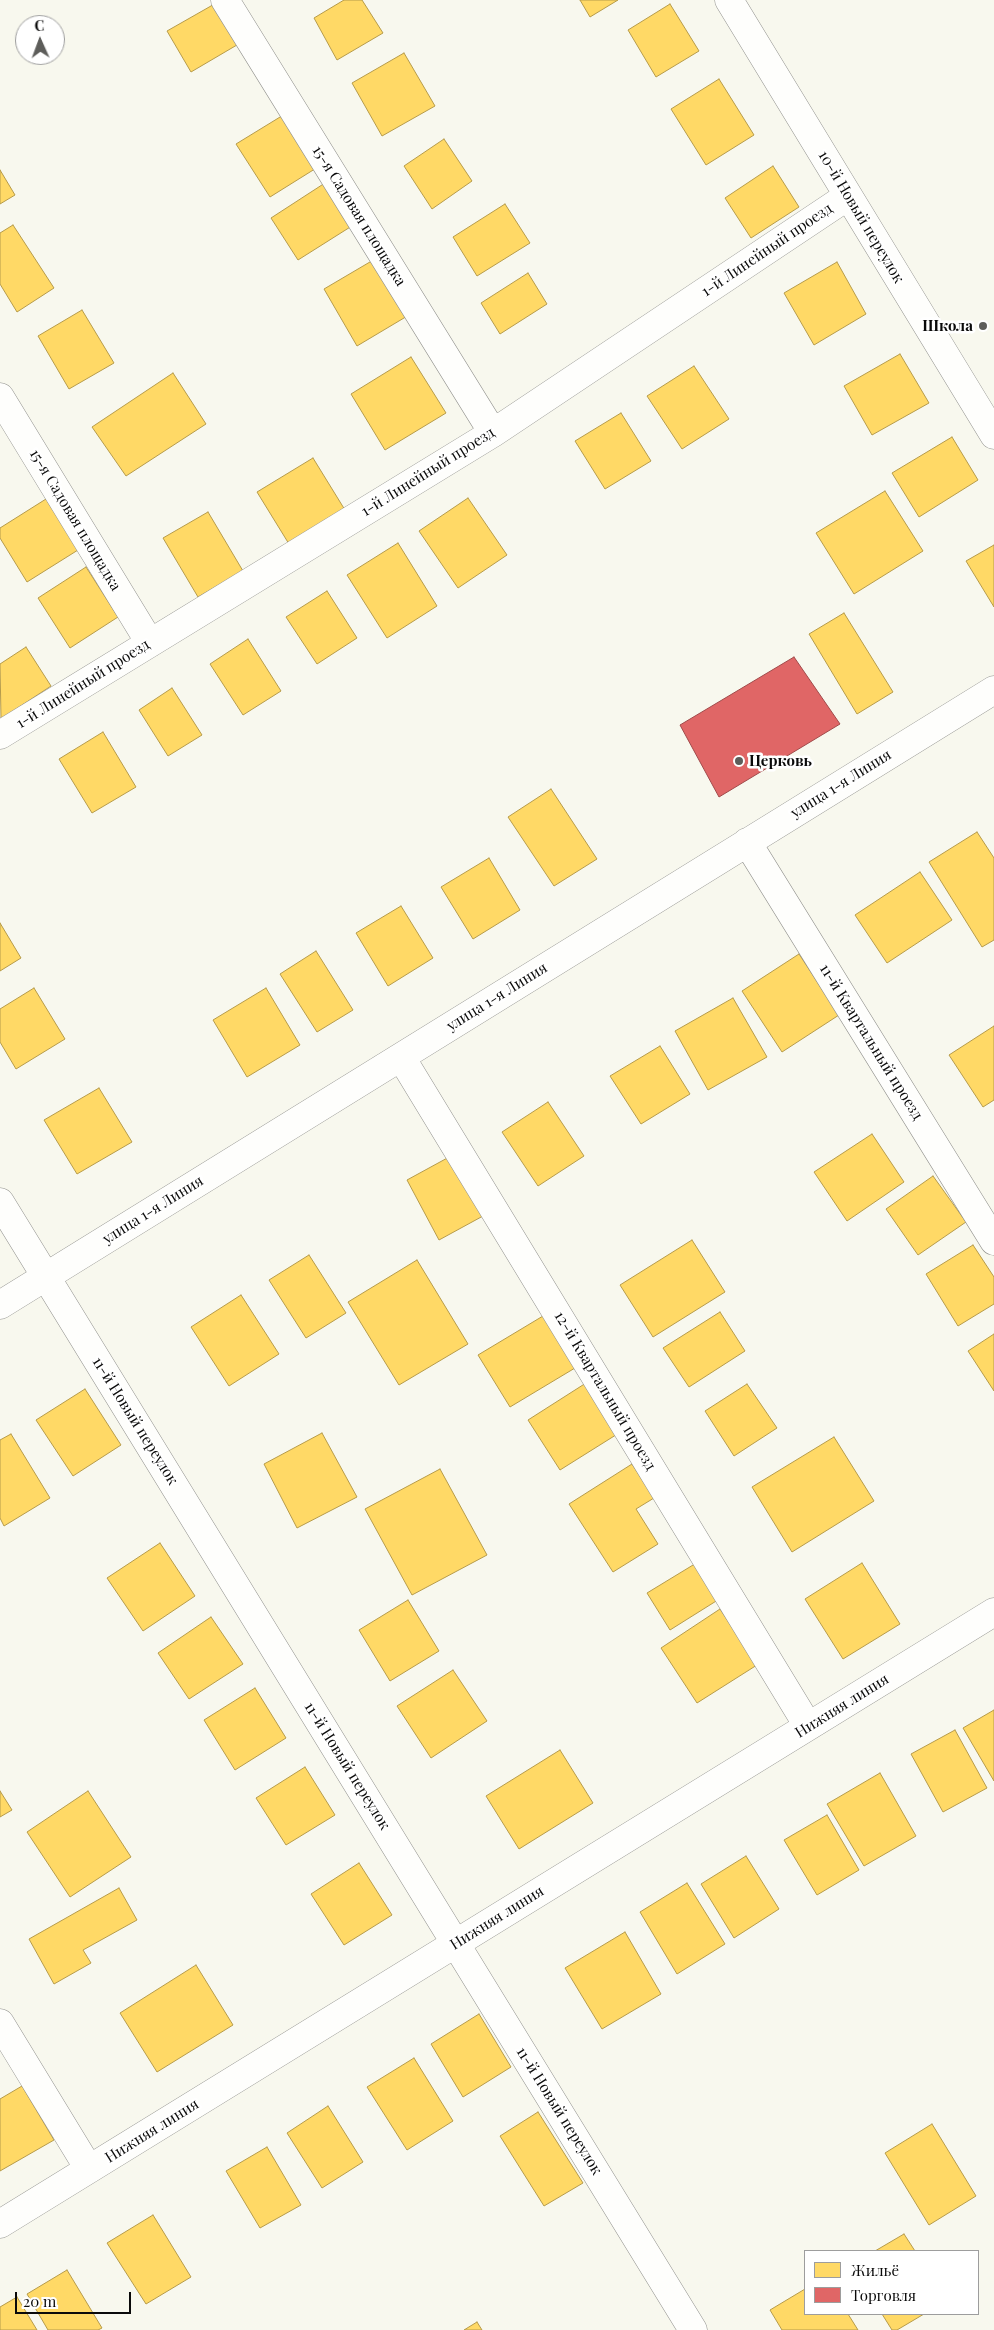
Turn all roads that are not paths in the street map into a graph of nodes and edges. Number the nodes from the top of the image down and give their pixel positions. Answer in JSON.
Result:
{"nodes":[{"id":1,"x":225,"y":0,"type":"edge"},
{"id":2,"x":729,"y":0,"type":"edge"},
{"id":3,"x":848,"y":196,"type":"junction"},
{"id":4,"x":0,"y":396,"type":"edge"},
{"id":5,"x":494,"y":433,"type":"junction"},
{"id":6,"x":994,"y":435,"type":"edge"},
{"id":7,"x":150,"y":643,"type":"junction"},
{"id":8,"x":994,"y":690,"type":"edge"},
{"id":9,"x":0,"y":736,"type":"edge"},
{"id":10,"x":747,"y":842,"type":"junction"},
{"id":11,"x":401,"y":1056,"type":"junction"},
{"id":12,"x":0,"y":1202,"type":"edge"},
{"id":13,"x":994,"y":1241,"type":"edge"},
{"id":14,"x":46,"y":1276,"type":"junction"},
{"id":15,"x":0,"y":1305,"type":"edge"},
{"id":16,"x":994,"y":1612,"type":"edge"},
{"id":17,"x":808,"y":1726,"type":"junction"},
{"id":18,"x":456,"y":1943,"type":"junction"},
{"id":19,"x":0,"y":2023,"type":"edge"},
{"id":20,"x":89,"y":2169,"type":"junction"},
{"id":21,"x":0,"y":2224,"type":"edge"},
{"id":22,"x":693,"y":2330,"type":"edge"}],
"edges":[{"from":1,"to":5,"type":"street","name":"15-я Садовая площадка"},
{"from":2,"to":3,"type":"street","name":"10-й Новый переулок"},
{"from":3,"to":5,"type":"street","name":"1-й Линейный проезд"},
{"from":3,"to":6,"type":"street","name":"10-й Новый переулок"},
{"from":4,"to":7,"type":"street","name":"15-я Садовая площадка"},
{"from":5,"to":7,"type":"street","name":"1-й Линейный проезд"},
{"from":7,"to":9,"type":"street","name":"1-й Линейный проезд"},
{"from":8,"to":10,"type":"street","name":"улица 1-я Линия"},
{"from":10,"to":11,"type":"street","name":"улица 1-я Линия"},
{"from":10,"to":13,"type":"street","name":"11-й Квартальный проезд"},
{"from":11,"to":14,"type":"street","name":"улица 1-я Линия"},
{"from":11,"to":17,"type":"street","name":"12-й Квартальный проезд"},
{"from":12,"to":14,"type":"street","name":"11-й Новый переулок"},
{"from":14,"to":15,"type":"street","name":"улица 1-я Линия"},
{"from":14,"to":18,"type":"street","name":"11-й Новый переулок"},
{"from":16,"to":17,"type":"street","name":"Нижняя линия"},
{"from":17,"to":18,"type":"street","name":"Нижняя линия"},
{"from":18,"to":20,"type":"street","name":"Нижняя линия"},
{"from":18,"to":22,"type":"street","name":"11-й Новый переулок"},
{"from":19,"to":20,"type":"street"},
{"from":20,"to":21,"type":"street","name":"Нижняя линия"}]}
